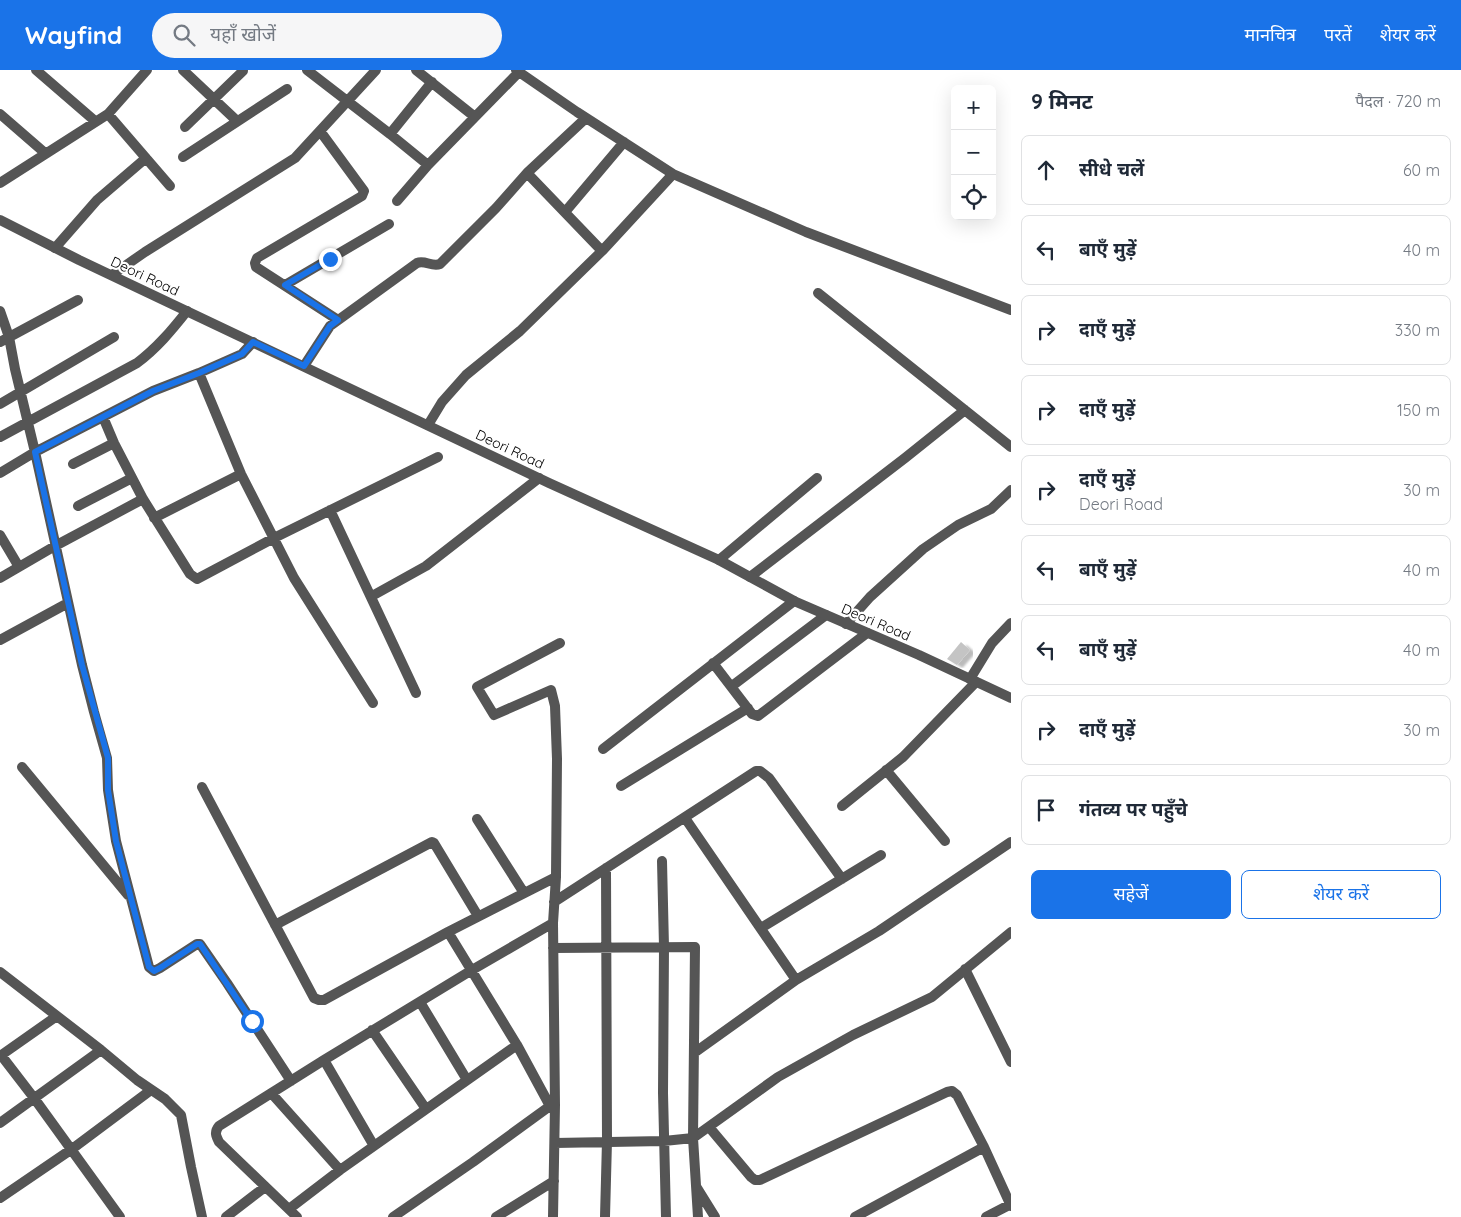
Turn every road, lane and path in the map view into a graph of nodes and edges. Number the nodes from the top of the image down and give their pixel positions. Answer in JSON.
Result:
{"nodes":[{"id":1,"x":36,"y":70,"type":"edge"},
{"id":2,"x":147,"y":70,"type":"edge"},
{"id":3,"x":183,"y":70,"type":"edge"},
{"id":4,"x":307,"y":70,"type":"edge"},
{"id":5,"x":376,"y":70,"type":"edge"},
{"id":6,"x":416,"y":70,"type":"edge"},
{"id":7,"x":243,"y":71,"type":"edge"},
{"id":8,"x":517,"y":71,"type":"edge"},
{"id":9,"x":432,"y":82,"type":"junction"},
{"id":10,"x":287,"y":88,"type":"dead end"},
{"id":11,"x":214,"y":99,"type":"junction"},
{"id":12,"x":348,"y":101,"type":"junction"},
{"id":13,"x":0,"y":114,"type":"edge"},
{"id":14,"x":108,"y":114,"type":"junction"},
{"id":15,"x":475,"y":117,"type":"junction"},
{"id":16,"x":586,"y":118,"type":"junction"},
{"id":17,"x":96,"y":121,"type":"junction"},
{"id":18,"x":237,"y":121,"type":"junction"},
{"id":19,"x":185,"y":127,"type":"dead end"},
{"id":20,"x":320,"y":131,"type":"junction"},
{"id":21,"x":390,"y":134,"type":"junction"},
{"id":22,"x":624,"y":142,"type":"junction"},
{"id":23,"x":45,"y":153,"type":"junction"},
{"id":24,"x":183,"y":157,"type":"dead end"},
{"id":25,"x":146,"y":158,"type":"junction"},
{"id":26,"x":428,"y":166,"type":"junction"},
{"id":27,"x":528,"y":173,"type":"junction"},
{"id":28,"x":673,"y":174,"type":"junction"},
{"id":29,"x":0,"y":183,"type":"edge"},
{"id":30,"x":170,"y":186,"type":"dead end"},
{"id":31,"x":397,"y":201,"type":"dead end"},
{"id":32,"x":565,"y":212,"type":"junction"},
{"id":33,"x":0,"y":220,"type":"edge"},
{"id":34,"x":389,"y":224,"type":"dead end"},
{"id":35,"x":55,"y":248,"type":"junction"},
{"id":36,"x":602,"y":251,"type":"junction"},
{"id":37,"x":112,"y":275,"type":"junction"},
{"id":38,"x":285,"y":285,"type":"junction"},
{"id":39,"x":818,"y":293,"type":"dead end"},
{"id":40,"x":78,"y":300,"type":"dead end"},
{"id":41,"x":0,"y":310,"type":"edge"},
{"id":42,"x":1011,"y":310,"type":"edge"},
{"id":43,"x":187,"y":311,"type":"junction"},
{"id":44,"x":338,"y":320,"type":"junction"},
{"id":45,"x":114,"y":338,"type":"dead end"},
{"id":46,"x":4,"y":340,"type":"edge"},
{"id":47,"x":253,"y":342,"type":"junction"},
{"id":48,"x":304,"y":366,"type":"junction"},
{"id":49,"x":199,"y":373,"type":"junction"},
{"id":50,"x":21,"y":393,"type":"junction"},
{"id":51,"x":0,"y":404,"type":"edge"},
{"id":52,"x":964,"y":410,"type":"junction"},
{"id":53,"x":103,"y":417,"type":"junction"},
{"id":54,"x":28,"y":422,"type":"junction"},
{"id":55,"x":428,"y":425,"type":"junction"},
{"id":56,"x":0,"y":437,"type":"edge"},
{"id":57,"x":114,"y":443,"type":"junction"},
{"id":58,"x":1011,"y":447,"type":"edge"},
{"id":59,"x":35,"y":452,"type":"junction"},
{"id":60,"x":438,"y":457,"type":"dead end"},
{"id":61,"x":73,"y":464,"type":"dead end"},
{"id":62,"x":0,"y":473,"type":"edge"},
{"id":63,"x":241,"y":474,"type":"junction"},
{"id":64,"x":132,"y":478,"type":"junction"},
{"id":65,"x":539,"y":478,"type":"junction"},
{"id":66,"x":817,"y":478,"type":"dead end"},
{"id":67,"x":1011,"y":490,"type":"edge"},
{"id":68,"x":143,"y":499,"type":"junction"},
{"id":69,"x":78,"y":506,"type":"dead end"},
{"id":70,"x":330,"y":510,"type":"junction"},
{"id":71,"x":154,"y":518,"type":"junction"},
{"id":72,"x":0,"y":535,"type":"edge"},
{"id":73,"x":274,"y":538,"type":"junction"},
{"id":74,"x":55,"y":546,"type":"junction"},
{"id":75,"x":719,"y":560,"type":"junction"},
{"id":76,"x":19,"y":567,"type":"junction"},
{"id":77,"x":750,"y":577,"type":"junction"},
{"id":78,"x":0,"y":578,"type":"edge"},
{"id":79,"x":372,"y":596,"type":"junction"},
{"id":80,"x":794,"y":601,"type":"junction"},
{"id":81,"x":68,"y":603,"type":"junction"},
{"id":82,"x":826,"y":615,"type":"junction"},
{"id":83,"x":1011,"y":622,"type":"edge"},
{"id":84,"x":846,"y":624,"type":"junction"},
{"id":85,"x":867,"y":633,"type":"junction"},
{"id":86,"x":0,"y":640,"type":"edge"},
{"id":87,"x":560,"y":643,"type":"dead end"},
{"id":88,"x":714,"y":663,"type":"junction"},
{"id":89,"x":973,"y":680,"type":"junction"},
{"id":90,"x":732,"y":686,"type":"junction"},
{"id":91,"x":416,"y":693,"type":"dead end"},
{"id":92,"x":1011,"y":698,"type":"edge"},
{"id":93,"x":373,"y":703,"type":"dead end"},
{"id":94,"x":748,"y":708,"type":"junction"},
{"id":95,"x":603,"y":749,"type":"dead end"},
{"id":96,"x":22,"y":768,"type":"dead end"},
{"id":97,"x":886,"y":770,"type":"junction"},
{"id":98,"x":621,"y":786,"type":"dead end"},
{"id":99,"x":202,"y":787,"type":"dead end"},
{"id":100,"x":842,"y":806,"type":"dead end"},
{"id":101,"x":685,"y":818,"type":"junction"},
{"id":102,"x":477,"y":820,"type":"dead end"},
{"id":103,"x":945,"y":841,"type":"dead end"},
{"id":104,"x":1011,"y":842,"type":"edge"},
{"id":105,"x":881,"y":855,"type":"dead end"},
{"id":106,"x":662,"y":861,"type":"dead end"},
{"id":107,"x":606,"y":868,"type":"junction"},
{"id":108,"x":556,"y":877,"type":"junction"},
{"id":109,"x":842,"y":879,"type":"junction"},
{"id":110,"x":524,"y":893,"type":"junction"},
{"id":111,"x":130,"y":898,"type":"junction"},
{"id":112,"x":554,"y":902,"type":"junction"},
{"id":113,"x":478,"y":916,"type":"junction"},
{"id":114,"x":553,"y":923,"type":"junction"},
{"id":115,"x":275,"y":925,"type":"junction"},
{"id":116,"x":761,"y":928,"type":"junction"},
{"id":117,"x":448,"y":932,"type":"junction"},
{"id":118,"x":1011,"y":932,"type":"edge"},
{"id":119,"x":664,"y":947,"type":"junction"},
{"id":120,"x":553,"y":948,"type":"junction"},
{"id":121,"x":607,"y":949,"type":"junction"},
{"id":122,"x":965,"y":969,"type":"junction"},
{"id":123,"x":472,"y":970,"type":"junction"},
{"id":124,"x":2,"y":977,"type":"edge"},
{"id":125,"x":796,"y":980,"type":"junction"},
{"id":126,"x":420,"y":1002,"type":"junction"},
{"id":127,"x":57,"y":1016,"type":"junction"},
{"id":128,"x":372,"y":1030,"type":"junction"},
{"id":129,"x":517,"y":1045,"type":"junction"},
{"id":130,"x":101,"y":1050,"type":"junction"},
{"id":131,"x":694,"y":1053,"type":"junction"},
{"id":132,"x":0,"y":1055,"type":"edge"},
{"id":133,"x":324,"y":1060,"type":"junction"},
{"id":134,"x":1011,"y":1062,"type":"edge"},
{"id":135,"x":467,"y":1080,"type":"junction"},
{"id":136,"x":291,"y":1082,"type":"junction"},
{"id":137,"x":151,"y":1090,"type":"junction"},
{"id":138,"x":272,"y":1094,"type":"junction"},
{"id":139,"x":34,"y":1098,"type":"junction"},
{"id":140,"x":552,"y":1105,"type":"junction"},
{"id":141,"x":426,"y":1109,"type":"junction"},
{"id":142,"x":0,"y":1123,"type":"edge"},
{"id":143,"x":709,"y":1127,"type":"junction"},
{"id":144,"x":693,"y":1138,"type":"junction"},
{"id":145,"x":607,"y":1141,"type":"junction"},
{"id":146,"x":664,"y":1141,"type":"junction"},
{"id":147,"x":555,"y":1143,"type":"junction"},
{"id":148,"x":374,"y":1146,"type":"junction"},
{"id":149,"x":984,"y":1147,"type":"junction"},
{"id":150,"x":72,"y":1149,"type":"junction"},
{"id":151,"x":340,"y":1170,"type":"junction"},
{"id":152,"x":554,"y":1180,"type":"junction"},
{"id":153,"x":265,"y":1187,"type":"junction"},
{"id":154,"x":697,"y":1188,"type":"junction"},
{"id":155,"x":0,"y":1198,"type":"edge"},
{"id":156,"x":1011,"y":1205,"type":"edge"},
{"id":157,"x":289,"y":1209,"type":"junction"},
{"id":158,"x":120,"y":1217,"type":"edge"},
{"id":159,"x":202,"y":1217,"type":"edge"},
{"id":160,"x":226,"y":1217,"type":"edge"},
{"id":161,"x":297,"y":1217,"type":"edge"},
{"id":162,"x":393,"y":1217,"type":"edge"},
{"id":163,"x":496,"y":1217,"type":"edge"},
{"id":164,"x":553,"y":1217,"type":"edge"},
{"id":165,"x":605,"y":1217,"type":"edge"},
{"id":166,"x":666,"y":1217,"type":"edge"},
{"id":167,"x":698,"y":1217,"type":"edge"},
{"id":168,"x":715,"y":1217,"type":"edge"},
{"id":169,"x":855,"y":1217,"type":"edge"},
{"id":170,"x":986,"y":1217,"type":"edge"}],
"edges":[{"from":1,"to":17,"type":"street"},
{"from":2,"to":14,"type":"street"},
{"from":3,"to":11,"type":"street"},
{"from":4,"to":12,"type":"street"},
{"from":5,"to":12,"type":"street"},
{"from":6,"to":9,"type":"street"},
{"from":7,"to":11,"type":"street"},
{"from":8,"to":15,"type":"street"},
{"from":8,"to":16,"type":"street"},
{"from":9,"to":15,"type":"street"},
{"from":9,"to":21,"type":"street"},
{"from":10,"to":18,"type":"street"},
{"from":11,"to":18,"type":"street"},
{"from":11,"to":19,"type":"street"},
{"from":12,"to":20,"type":"street"},
{"from":12,"to":21,"type":"street"},
{"from":13,"to":23,"type":"street"},
{"from":14,"to":17,"type":"street"},
{"from":14,"to":25,"type":"street"},
{"from":15,"to":26,"type":"street"},
{"from":16,"to":22,"type":"street"},
{"from":16,"to":27,"type":"street"},
{"from":17,"to":23,"type":"street"},
{"from":18,"to":24,"type":"street"},
{"from":20,"to":37,"type":"street"},
{"from":20,"to":38,"type":"street"},
{"from":21,"to":26,"type":"street"},
{"from":22,"to":28,"type":"street"},
{"from":22,"to":32,"type":"street"},
{"from":23,"to":29,"type":"street"},
{"from":25,"to":30,"type":"street"},
{"from":25,"to":35,"type":"street"},
{"from":26,"to":31,"type":"street"},
{"from":27,"to":32,"type":"street"},
{"from":27,"to":44,"type":"street"},
{"from":28,"to":36,"type":"street"},
{"from":28,"to":42,"type":"street"},
{"from":32,"to":36,"type":"street"},
{"from":33,"to":35,"type":"street","name":"Deori Road"},
{"from":34,"to":38,"type":"street"},
{"from":35,"to":37,"type":"street","name":"Deori Road"},
{"from":36,"to":55,"type":"street"},
{"from":37,"to":43,"type":"street","name":"Deori Road"},
{"from":38,"to":44,"type":"street"},
{"from":39,"to":52,"type":"street"},
{"from":40,"to":46,"type":"street"},
{"from":41,"to":46,"type":"street"},
{"from":43,"to":47,"type":"street","name":"Deori Road"},
{"from":43,"to":54,"type":"street"},
{"from":44,"to":48,"type":"street"},
{"from":45,"to":50,"type":"street"},
{"from":46,"to":50,"type":"street"},
{"from":47,"to":48,"type":"street","name":"Deori Road"},
{"from":47,"to":49,"type":"street"},
{"from":48,"to":55,"type":"street","name":"Deori Road"},
{"from":49,"to":53,"type":"street"},
{"from":49,"to":63,"type":"street"},
{"from":50,"to":51,"type":"street"},
{"from":50,"to":54,"type":"street"},
{"from":52,"to":58,"type":"street"},
{"from":52,"to":77,"type":"street"},
{"from":53,"to":57,"type":"street"},
{"from":53,"to":59,"type":"street"},
{"from":54,"to":56,"type":"street"},
{"from":54,"to":59,"type":"street"},
{"from":55,"to":65,"type":"street","name":"Deori Road"},
{"from":57,"to":61,"type":"street"},
{"from":57,"to":64,"type":"street"},
{"from":59,"to":62,"type":"street"},
{"from":59,"to":74,"type":"street"},
{"from":60,"to":70,"type":"street"},
{"from":63,"to":71,"type":"street"},
{"from":63,"to":73,"type":"street"},
{"from":64,"to":68,"type":"street"},
{"from":64,"to":69,"type":"street"},
{"from":65,"to":75,"type":"street","name":"Deori Road"},
{"from":65,"to":79,"type":"street"},
{"from":66,"to":75,"type":"street"},
{"from":67,"to":84,"type":"street"},
{"from":68,"to":71,"type":"street"},
{"from":68,"to":74,"type":"street"},
{"from":70,"to":73,"type":"street"},
{"from":70,"to":79,"type":"street"},
{"from":71,"to":73,"type":"street"},
{"from":72,"to":76,"type":"street"},
{"from":73,"to":93,"type":"street"},
{"from":74,"to":76,"type":"street"},
{"from":74,"to":81,"type":"street"},
{"from":75,"to":77,"type":"street","name":"Deori Road"},
{"from":76,"to":78,"type":"street"},
{"from":77,"to":80,"type":"street","name":"Deori Road"},
{"from":79,"to":91,"type":"street"},
{"from":80,"to":82,"type":"street","name":"Deori Road"},
{"from":80,"to":88,"type":"street"},
{"from":81,"to":86,"type":"street"},
{"from":81,"to":111,"type":"street"},
{"from":82,"to":84,"type":"street","name":"Deori Road"},
{"from":82,"to":90,"type":"street"},
{"from":83,"to":89,"type":"street"},
{"from":84,"to":85,"type":"street","name":"Deori Road"},
{"from":85,"to":89,"type":"street","name":"Deori Road"},
{"from":85,"to":94,"type":"street"},
{"from":87,"to":108,"type":"street"},
{"from":88,"to":90,"type":"street"},
{"from":88,"to":95,"type":"street"},
{"from":89,"to":92,"type":"street","name":"Deori Road"},
{"from":89,"to":97,"type":"street"},
{"from":90,"to":94,"type":"street"},
{"from":94,"to":98,"type":"street"},
{"from":96,"to":111,"type":"street"},
{"from":97,"to":100,"type":"street"},
{"from":97,"to":103,"type":"street"},
{"from":99,"to":115,"type":"street"},
{"from":101,"to":107,"type":"street"},
{"from":101,"to":109,"type":"street"},
{"from":101,"to":116,"type":"street"},
{"from":102,"to":110,"type":"street"},
{"from":104,"to":125,"type":"street"},
{"from":105,"to":109,"type":"street"},
{"from":106,"to":119,"type":"street"},
{"from":107,"to":112,"type":"street"},
{"from":107,"to":121,"type":"street"},
{"from":108,"to":110,"type":"street"},
{"from":108,"to":112,"type":"street"},
{"from":109,"to":116,"type":"street"},
{"from":110,"to":113,"type":"street"},
{"from":111,"to":136,"type":"street"},
{"from":112,"to":114,"type":"street"},
{"from":113,"to":115,"type":"street"},
{"from":113,"to":117,"type":"street"},
{"from":114,"to":120,"type":"street"},
{"from":114,"to":123,"type":"street"},
{"from":115,"to":117,"type":"street"},
{"from":116,"to":125,"type":"street"},
{"from":117,"to":123,"type":"street"},
{"from":118,"to":122,"type":"street"},
{"from":119,"to":121,"type":"street"},
{"from":119,"to":131,"type":"street"},
{"from":119,"to":146,"type":"street"},
{"from":120,"to":121,"type":"street"},
{"from":120,"to":140,"type":"street"},
{"from":121,"to":145,"type":"street"},
{"from":122,"to":134,"type":"street"},
{"from":122,"to":143,"type":"street"},
{"from":123,"to":126,"type":"street"},
{"from":123,"to":129,"type":"street"},
{"from":124,"to":127,"type":"street"},
{"from":125,"to":131,"type":"street"},
{"from":126,"to":128,"type":"street"},
{"from":126,"to":135,"type":"street"},
{"from":127,"to":130,"type":"street"},
{"from":127,"to":132,"type":"street"},
{"from":128,"to":133,"type":"street"},
{"from":128,"to":141,"type":"street"},
{"from":129,"to":135,"type":"street"},
{"from":129,"to":140,"type":"street"},
{"from":130,"to":137,"type":"street"},
{"from":130,"to":139,"type":"street"},
{"from":131,"to":144,"type":"street"},
{"from":132,"to":139,"type":"street"},
{"from":133,"to":136,"type":"street"},
{"from":133,"to":148,"type":"street"},
{"from":135,"to":141,"type":"street"},
{"from":136,"to":138,"type":"street"},
{"from":137,"to":150,"type":"street"},
{"from":137,"to":159,"type":"street"},
{"from":138,"to":151,"type":"street"},
{"from":138,"to":153,"type":"street"},
{"from":139,"to":142,"type":"street"},
{"from":139,"to":150,"type":"street"},
{"from":140,"to":147,"type":"street"},
{"from":140,"to":162,"type":"street"},
{"from":141,"to":148,"type":"street"},
{"from":143,"to":144,"type":"street"},
{"from":143,"to":149,"type":"street"},
{"from":144,"to":146,"type":"street"},
{"from":144,"to":154,"type":"street"},
{"from":145,"to":146,"type":"street"},
{"from":145,"to":147,"type":"street"},
{"from":145,"to":165,"type":"street"},
{"from":146,"to":166,"type":"street"},
{"from":147,"to":152,"type":"street"},
{"from":148,"to":151,"type":"street"},
{"from":149,"to":156,"type":"street"},
{"from":149,"to":169,"type":"street"},
{"from":150,"to":155,"type":"street"},
{"from":150,"to":158,"type":"street"},
{"from":151,"to":157,"type":"street"},
{"from":152,"to":163,"type":"street"},
{"from":152,"to":164,"type":"street"},
{"from":153,"to":157,"type":"street"},
{"from":153,"to":160,"type":"street"},
{"from":154,"to":167,"type":"street"},
{"from":154,"to":168,"type":"street"},
{"from":156,"to":170,"type":"street"},
{"from":157,"to":161,"type":"street"}]}
